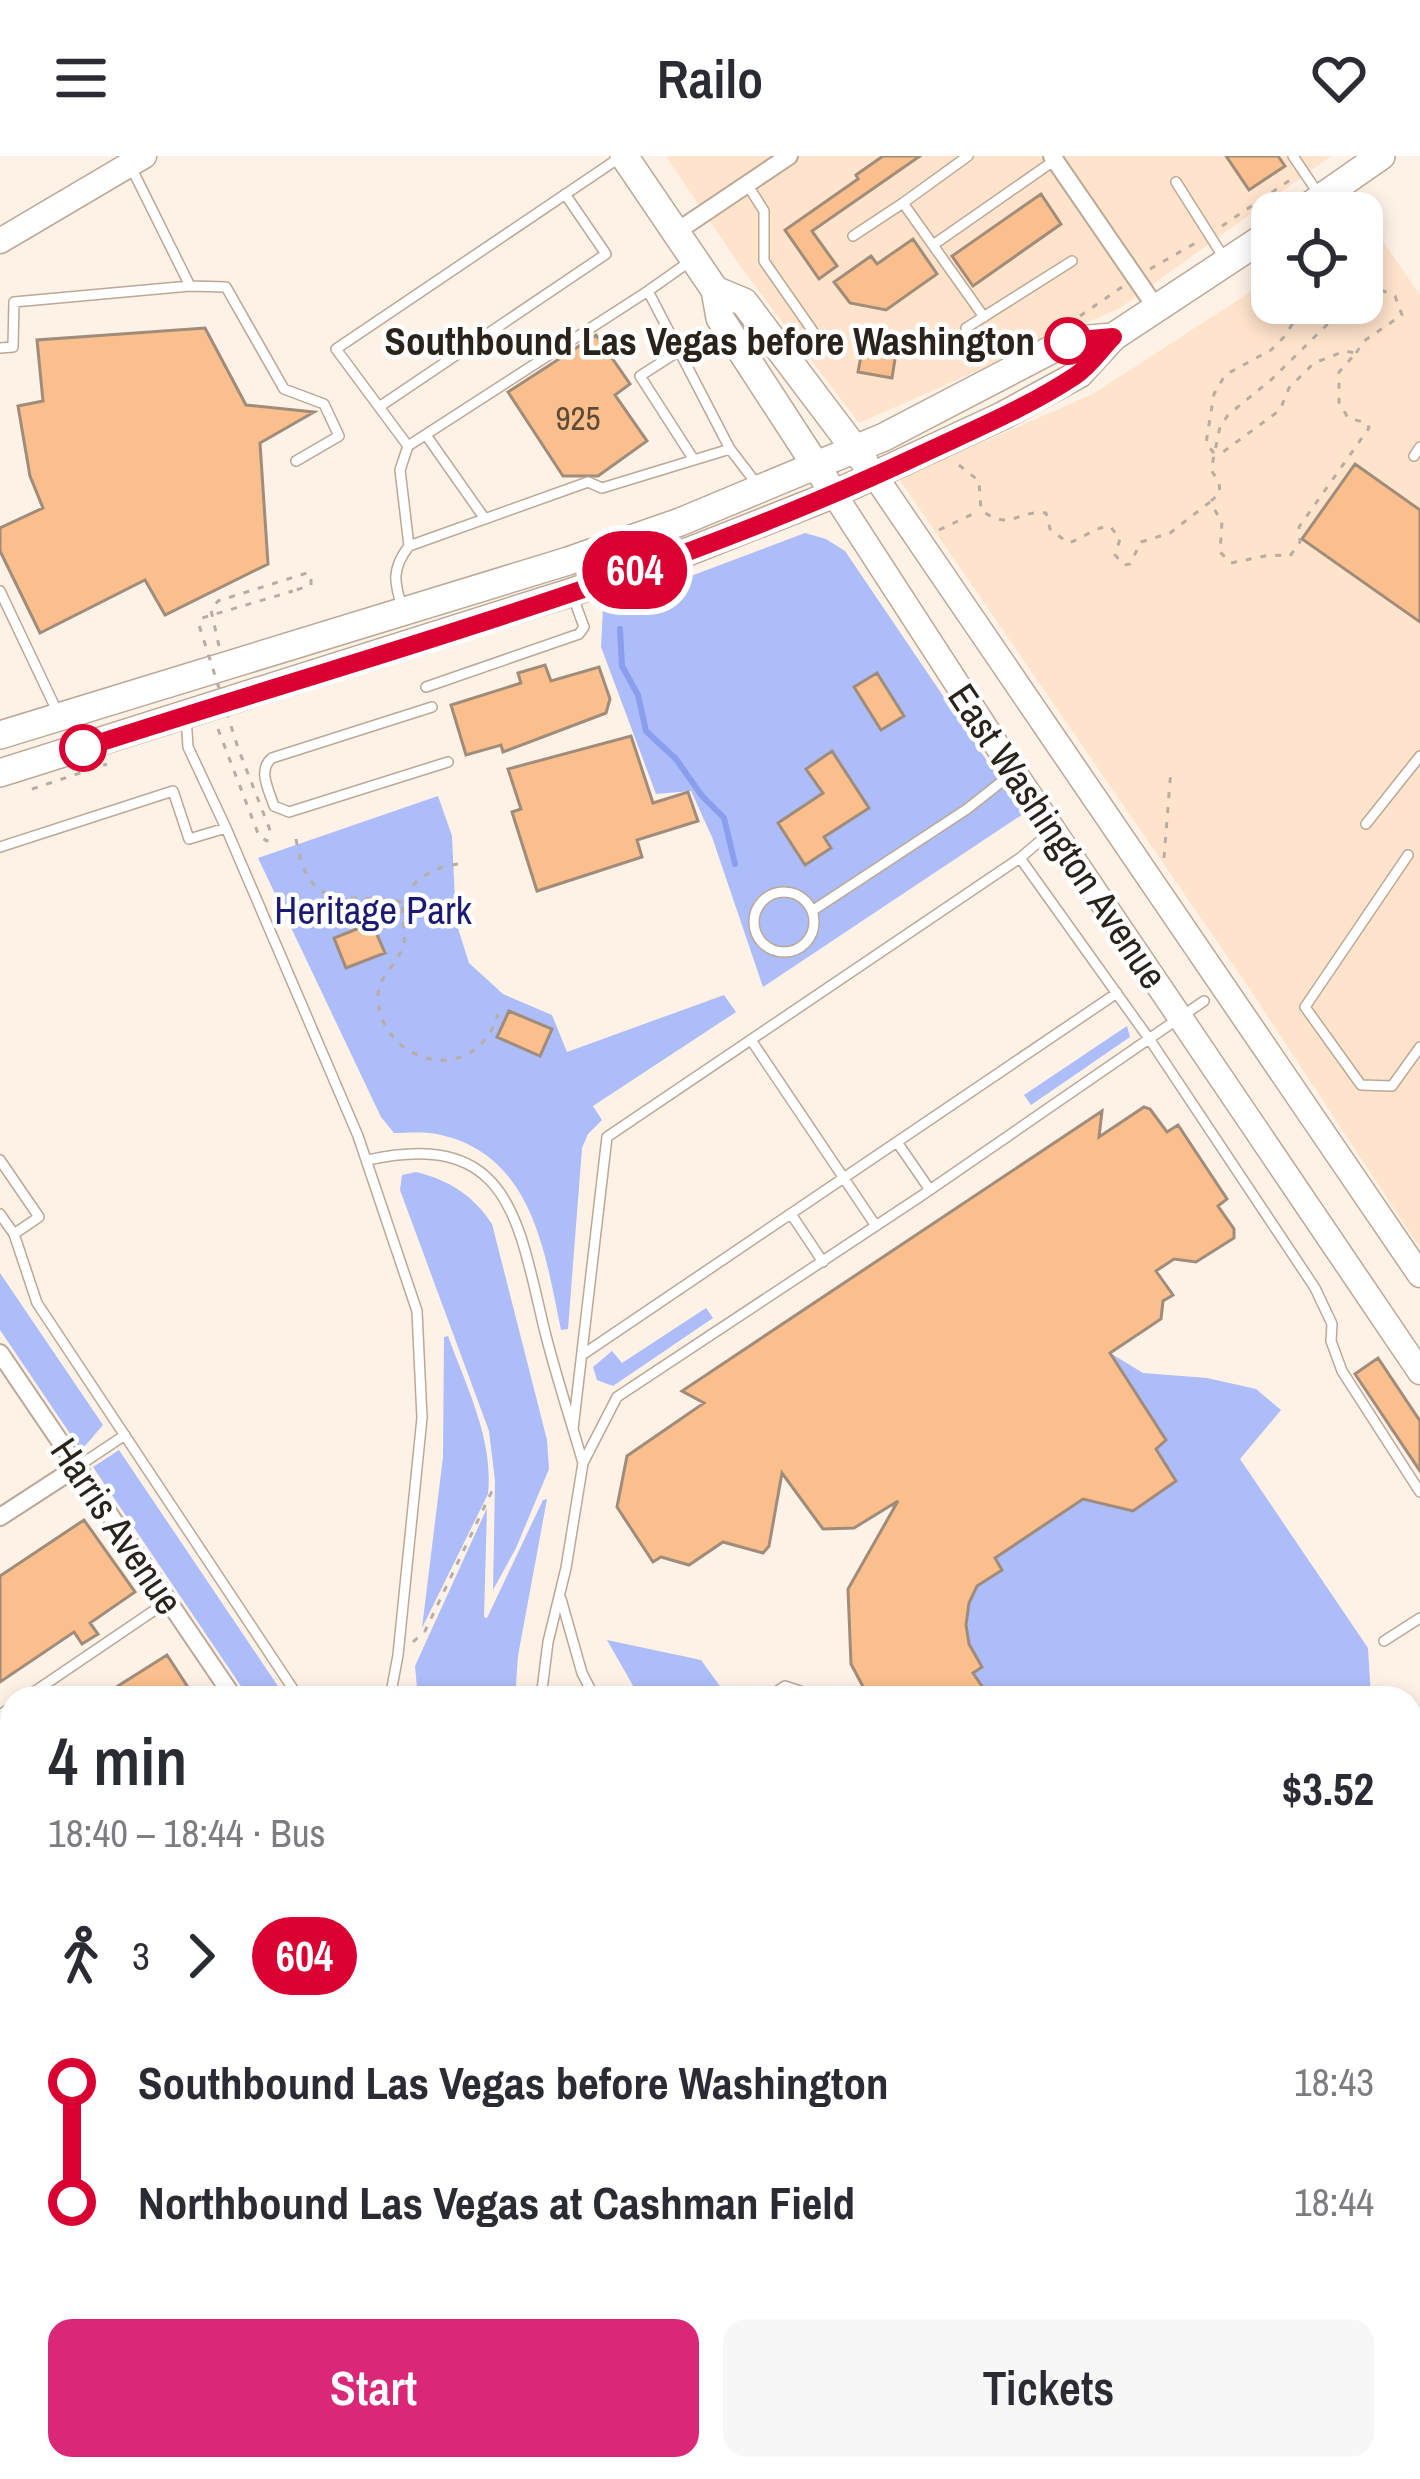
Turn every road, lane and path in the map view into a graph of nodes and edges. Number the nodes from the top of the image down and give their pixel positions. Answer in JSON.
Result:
{"nodes":[{"id":1,"x":623,"y":156,"type":"edge"},
{"id":2,"x":789,"y":156,"type":"edge"},
{"id":3,"x":968,"y":156,"type":"edge"},
{"id":4,"x":1293,"y":156,"type":"edge"},
{"id":5,"x":1381,"y":156,"type":"edge"},
{"id":6,"x":1053,"y":158,"type":"edge"},
{"id":7,"x":137,"y":160,"type":"edge"},
{"id":8,"x":1345,"y":166,"type":"edge"},
{"id":9,"x":1176,"y":182,"type":"dead end"},
{"id":10,"x":747,"y":184,"type":"junction"},
{"id":11,"x":1305,"y":192,"type":"edge"},
{"id":12,"x":1322,"y":192,"type":"edge"},
{"id":13,"x":565,"y":194,"type":"junction"},
{"id":14,"x":903,"y":202,"type":"junction"},
{"id":15,"x":676,"y":232,"type":"junction"},
{"id":16,"x":853,"y":236,"type":"dead end"},
{"id":17,"x":0,"y":242,"type":"edge"},
{"id":18,"x":933,"y":245,"type":"junction"},
{"id":19,"x":1251,"y":246,"type":"edge"},
{"id":20,"x":693,"y":259,"type":"junction"},
{"id":21,"x":1072,"y":261,"type":"dead end"},
{"id":22,"x":1226,"y":263,"type":"junction"},
{"id":23,"x":190,"y":286,"type":"junction"},
{"id":24,"x":715,"y":290,"type":"junction"},
{"id":25,"x":648,"y":291,"type":"junction"},
{"id":26,"x":1383,"y":291,"type":"edge"},
{"id":27,"x":1157,"y":310,"type":"junction"},
{"id":28,"x":984,"y":317,"type":"junction"},
{"id":29,"x":1292,"y":324,"type":"edge"},
{"id":30,"x":1327,"y":324,"type":"edge"},
{"id":31,"x":966,"y":328,"type":"dead end"},
{"id":32,"x":1113,"y":337,"type":"junction"},
{"id":33,"x":819,"y":340,"type":"dead end"},
{"id":34,"x":0,"y":348,"type":"edge"},
{"id":35,"x":679,"y":351,"type":"junction"},
{"id":36,"x":1356,"y":353,"type":"junction"},
{"id":37,"x":379,"y":407,"type":"junction"},
{"id":38,"x":426,"y":435,"type":"junction"},
{"id":39,"x":408,"y":446,"type":"junction"},
{"id":40,"x":730,"y":449,"type":"junction"},
{"id":41,"x":856,"y":449,"type":"junction"},
{"id":42,"x":1213,"y":452,"type":"junction"},
{"id":43,"x":952,"y":453,"type":"dead end"},
{"id":44,"x":694,"y":460,"type":"junction"},
{"id":45,"x":296,"y":461,"type":"dead end"},
{"id":46,"x":817,"y":466,"type":"junction"},
{"id":47,"x":875,"y":476,"type":"junction"},
{"id":48,"x":760,"y":490,"type":"junction"},
{"id":49,"x":834,"y":494,"type":"junction"},
{"id":50,"x":1210,"y":502,"type":"junction"},
{"id":51,"x":981,"y":510,"type":"junction"},
{"id":52,"x":485,"y":519,"type":"junction"},
{"id":53,"x":934,"y":532,"type":"dead end"},
{"id":54,"x":409,"y":546,"type":"junction"},
{"id":55,"x":0,"y":591,"type":"edge"},
{"id":56,"x":572,"y":592,"type":"junction"},
{"id":57,"x":403,"y":611,"type":"junction"},
{"id":58,"x":413,"y":643,"type":"junction"},
{"id":59,"x":221,"y":653,"type":"dead end"},
{"id":60,"x":426,"y":687,"type":"dead end"},
{"id":61,"x":432,"y":707,"type":"dead end"},
{"id":62,"x":186,"y":715,"type":"junction"},
{"id":63,"x":60,"y":717,"type":"junction"},
{"id":64,"x":215,"y":723,"type":"dead end"},
{"id":65,"x":0,"y":735,"type":"edge"},
{"id":66,"x":73,"y":752,"type":"junction"},
{"id":67,"x":1420,"y":756,"type":"edge"},
{"id":68,"x":448,"y":762,"type":"dead end"},
{"id":69,"x":1171,"y":769,"type":"dead end"},
{"id":70,"x":1014,"y":772,"type":"junction"},
{"id":71,"x":0,"y":773,"type":"edge"},
{"id":72,"x":1366,"y":824,"type":"dead end"},
{"id":73,"x":226,"y":828,"type":"junction"},
{"id":74,"x":1053,"y":830,"type":"junction"},
{"id":75,"x":296,"y":839,"type":"dead end"},
{"id":76,"x":0,"y":847,"type":"edge"},
{"id":77,"x":1408,"y":855,"type":"dead end"},
{"id":78,"x":1020,"y":858,"type":"junction"},
{"id":79,"x":458,"y":864,"type":"dead end"},
{"id":80,"x":1162,"y":872,"type":"dead end"},
{"id":81,"x":403,"y":903,"type":"junction"},
{"id":82,"x":812,"y":910,"type":"junction"},
{"id":83,"x":1117,"y":993,"type":"junction"},
{"id":84,"x":1204,"y":1000,"type":"dead end"},
{"id":85,"x":498,"y":1014,"type":"dead end"},
{"id":86,"x":1182,"y":1019,"type":"junction"},
{"id":87,"x":751,"y":1040,"type":"junction"},
{"id":88,"x":1150,"y":1040,"type":"junction"},
{"id":89,"x":1420,"y":1047,"type":"edge"},
{"id":90,"x":897,"y":1142,"type":"junction"},
{"id":91,"x":0,"y":1160,"type":"edge"},
{"id":92,"x":368,"y":1160,"type":"junction"},
{"id":93,"x":842,"y":1179,"type":"junction"},
{"id":94,"x":930,"y":1190,"type":"junction"},
{"id":95,"x":0,"y":1214,"type":"edge"},
{"id":96,"x":790,"y":1214,"type":"junction"},
{"id":97,"x":876,"y":1226,"type":"junction"},
{"id":98,"x":14,"y":1234,"type":"junction"},
{"id":99,"x":823,"y":1262,"type":"junction"},
{"id":100,"x":1420,"y":1275,"type":"edge"},
{"id":101,"x":0,"y":1354,"type":"edge"},
{"id":102,"x":584,"y":1354,"type":"junction"},
{"id":103,"x":1420,"y":1372,"type":"edge"},
{"id":104,"x":573,"y":1429,"type":"junction"},
{"id":105,"x":125,"y":1435,"type":"junction"},
{"id":106,"x":583,"y":1463,"type":"junction"},
{"id":107,"x":77,"y":1467,"type":"junction"},
{"id":108,"x":492,"y":1491,"type":"dead end"},
{"id":109,"x":1420,"y":1492,"type":"edge"},
{"id":110,"x":0,"y":1517,"type":"edge"},
{"id":111,"x":560,"y":1594,"type":"junction"},
{"id":112,"x":169,"y":1601,"type":"junction"},
{"id":113,"x":1420,"y":1618,"type":"edge"},
{"id":114,"x":1384,"y":1641,"type":"dead end"},
{"id":115,"x":398,"y":1655,"type":"junction"},
{"id":116,"x":44,"y":1686,"type":"edge"},
{"id":117,"x":225,"y":1686,"type":"edge"},
{"id":118,"x":291,"y":1686,"type":"edge"},
{"id":119,"x":392,"y":1686,"type":"edge"},
{"id":120,"x":543,"y":1686,"type":"edge"},
{"id":121,"x":589,"y":1686,"type":"edge"}],
"edges":[{"from":1,"to":13,"type":"lane"},
{"from":1,"to":15,"type":"main road","name":"East Washington Avenue"},
{"from":2,"to":10,"type":"street"},
{"from":3,"to":14,"type":"lane"},
{"from":4,"to":11,"type":"lane"},
{"from":5,"to":8,"type":"main road"},
{"from":6,"to":18,"type":"lane"},
{"from":6,"to":27,"type":"street"},
{"from":7,"to":17,"type":"main road"},
{"from":7,"to":23,"type":"lane"},
{"from":8,"to":12,"type":"main road"},
{"from":9,"to":22,"type":"lane"},
{"from":10,"to":15,"type":"street"},
{"from":10,"to":33,"type":"lane"},
{"from":13,"to":37,"type":"lane"},
{"from":13,"to":37,"type":"lane"},
{"from":14,"to":16,"type":"lane"},
{"from":14,"to":18,"type":"lane"},
{"from":15,"to":20,"type":"main road","name":"East Washington Avenue"},
{"from":18,"to":28,"type":"lane"},
{"from":19,"to":22,"type":"main road"},
{"from":20,"to":24,"type":"main road","name":"East Washington Avenue"},
{"from":20,"to":25,"type":"lane"},
{"from":21,"to":28,"type":"lane"},
{"from":22,"to":27,"type":"main road"},
{"from":23,"to":34,"type":"lane"},
{"from":23,"to":45,"type":"lane"},
{"from":24,"to":41,"type":"main road","name":"East Washington Avenue"},
{"from":24,"to":46,"type":"main road","name":"East Washington Avenue"},
{"from":25,"to":35,"type":"lane"},
{"from":25,"to":38,"type":"lane"},
{"from":26,"to":36,"type":"path"},
{"from":27,"to":32,"type":"main road"},
{"from":28,"to":31,"type":"lane"},
{"from":29,"to":42,"type":"path"},
{"from":30,"to":42,"type":"path"},
{"from":32,"to":41,"type":"main road"},
{"from":32,"to":47,"type":"main road"},
{"from":35,"to":40,"type":"lane"},
{"from":35,"to":44,"type":"lane"},
{"from":36,"to":42,"type":"path"},
{"from":36,"to":50,"type":"path"},
{"from":37,"to":39,"type":"lane"},
{"from":38,"to":39,"type":"lane"},
{"from":38,"to":52,"type":"lane"},
{"from":39,"to":54,"type":"lane"},
{"from":40,"to":44,"type":"lane"},
{"from":40,"to":48,"type":"lane"},
{"from":41,"to":46,"type":"main road"},
{"from":41,"to":47,"type":"main road","name":"East Washington Avenue"},
{"from":42,"to":50,"type":"path"},
{"from":43,"to":51,"type":"path"},
{"from":44,"to":52,"type":"lane"},
{"from":46,"to":48,"type":"main road"},
{"from":46,"to":49,"type":"main road","name":"East Washington Avenue"},
{"from":47,"to":49,"type":"main road"},
{"from":47,"to":100,"type":"main road","name":"East Washington Avenue"},
{"from":48,"to":57,"type":"main road"},
{"from":49,"to":56,"type":"main road"},
{"from":49,"to":70,"type":"main road","name":"East Washington Avenue"},
{"from":50,"to":51,"type":"path"},
{"from":51,"to":53,"type":"path"},
{"from":52,"to":54,"type":"lane"},
{"from":54,"to":57,"type":"lane"},
{"from":55,"to":63,"type":"lane"},
{"from":56,"to":58,"type":"main road"},
{"from":56,"to":60,"type":"lane"},
{"from":57,"to":58,"type":"main road"},
{"from":57,"to":63,"type":"main road"},
{"from":58,"to":62,"type":"main road"},
{"from":59,"to":64,"type":"path","bridge":true},
{"from":61,"to":68,"type":"lane"},
{"from":62,"to":66,"type":"main road"},
{"from":62,"to":73,"type":"lane"},
{"from":63,"to":65,"type":"main road"},
{"from":63,"to":66,"type":"main road"},
{"from":66,"to":71,"type":"main road"},
{"from":67,"to":72,"type":"lane"},
{"from":69,"to":80,"type":"path"},
{"from":70,"to":74,"type":"main road","name":"East Washington Avenue"},
{"from":70,"to":82,"type":"lane"},
{"from":73,"to":76,"type":"lane"},
{"from":73,"to":92,"type":"lane"},
{"from":74,"to":78,"type":"lane"},
{"from":74,"to":86,"type":"main road","name":"East Washington Avenue"},
{"from":75,"to":81,"type":"path"},
{"from":77,"to":89,"type":"lane"},
{"from":78,"to":83,"type":"lane"},
{"from":78,"to":87,"type":"lane"},
{"from":79,"to":81,"type":"path"},
{"from":81,"to":85,"type":"path"},
{"from":82,"to":82,"type":"lane"},
{"from":83,"to":88,"type":"lane"},
{"from":83,"to":90,"type":"lane"},
{"from":84,"to":86,"type":"lane"},
{"from":86,"to":88,"type":"lane"},
{"from":86,"to":103,"type":"main road","name":"East Washington Avenue"},
{"from":87,"to":93,"type":"lane"},
{"from":87,"to":102,"type":"lane"},
{"from":88,"to":94,"type":"lane"},
{"from":88,"to":109,"type":"lane"},
{"from":90,"to":93,"type":"lane"},
{"from":90,"to":94,"type":"lane"},
{"from":91,"to":98,"type":"lane"},
{"from":92,"to":104,"type":"lane"},
{"from":92,"to":115,"type":"lane"},
{"from":93,"to":96,"type":"lane"},
{"from":93,"to":97,"type":"lane"},
{"from":94,"to":97,"type":"lane"},
{"from":95,"to":98,"type":"lane"},
{"from":96,"to":99,"type":"lane"},
{"from":96,"to":102,"type":"lane"},
{"from":97,"to":99,"type":"lane"},
{"from":98,"to":105,"type":"lane"},
{"from":99,"to":106,"type":"lane"},
{"from":101,"to":107,"type":"street","name":"Harris Avenue"},
{"from":102,"to":104,"type":"lane"},
{"from":104,"to":106,"type":"lane"},
{"from":105,"to":107,"type":"lane"},
{"from":105,"to":118,"type":"lane"},
{"from":106,"to":111,"type":"lane"},
{"from":107,"to":110,"type":"street"},
{"from":107,"to":112,"type":"street","name":"Harris Avenue"},
{"from":108,"to":115,"type":"path"},
{"from":111,"to":120,"type":"lane"},
{"from":111,"to":121,"type":"lane"},
{"from":112,"to":116,"type":"lane"},
{"from":112,"to":117,"type":"street","name":"Harris Avenue"},
{"from":113,"to":114,"type":"lane"},
{"from":115,"to":119,"type":"lane"}]}
